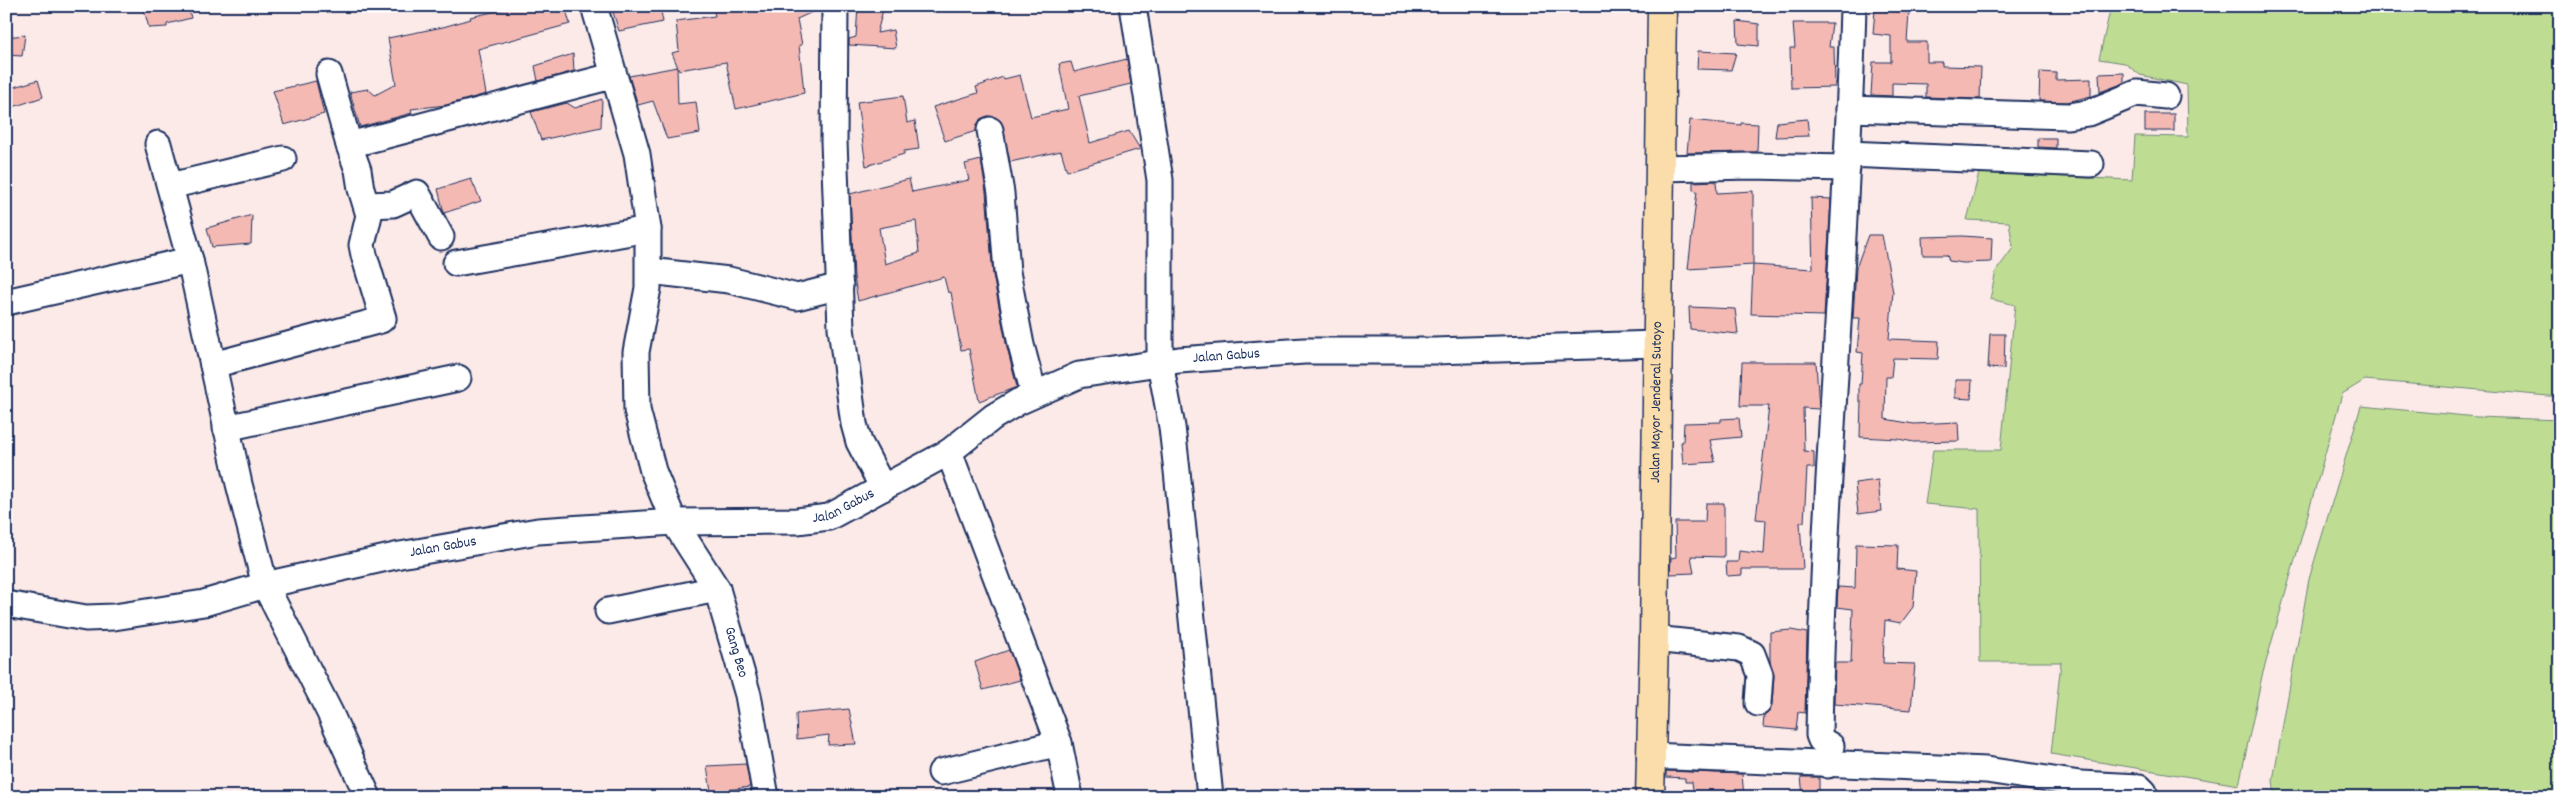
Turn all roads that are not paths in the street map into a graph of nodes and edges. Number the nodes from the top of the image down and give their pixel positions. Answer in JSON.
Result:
{"nodes":[{"id":1,"x":594,"y":6,"type":"edge"},
{"id":2,"x":835,"y":6,"type":"edge"},
{"id":3,"x":1133,"y":6,"type":"edge"},
{"id":4,"x":1662,"y":6,"type":"edge"},
{"id":5,"x":1853,"y":6,"type":"edge"},
{"id":6,"x":329,"y":74,"type":"dead end"},
{"id":7,"x":612,"y":76,"type":"junction"},
{"id":8,"x":2166,"y":96,"type":"dead end"},
{"id":9,"x":1849,"y":109,"type":"junction"},
{"id":10,"x":990,"y":130,"type":"dead end"},
{"id":11,"x":158,"y":144,"type":"dead end"},
{"id":12,"x":349,"y":145,"type":"junction"},
{"id":13,"x":284,"y":159,"type":"dead end"},
{"id":14,"x":1847,"y":161,"type":"junction"},
{"id":15,"x":2091,"y":164,"type":"dead end"},
{"id":16,"x":1660,"y":168,"type":"junction"},
{"id":17,"x":170,"y":186,"type":"junction"},
{"id":18,"x":368,"y":205,"type":"junction"},
{"id":19,"x":648,"y":229,"type":"junction"},
{"id":20,"x":441,"y":237,"type":"dead end"},
{"id":21,"x":190,"y":260,"type":"junction"},
{"id":22,"x":456,"y":263,"type":"dead end"},
{"id":23,"x":649,"y":271,"type":"junction"},
{"id":24,"x":840,"y":286,"type":"junction"},
{"id":25,"x":6,"y":302,"type":"edge"},
{"id":26,"x":1658,"y":344,"type":"junction"},
{"id":27,"x":1169,"y":362,"type":"junction"},
{"id":28,"x":213,"y":365,"type":"junction"},
{"id":29,"x":458,"y":378,"type":"dead end"},
{"id":30,"x":1034,"y":394,"type":"junction"},
{"id":31,"x":226,"y":428,"type":"junction"},
{"id":32,"x":949,"y":452,"type":"junction"},
{"id":33,"x":924,"y":468,"type":"junction"},
{"id":34,"x":961,"y":482,"type":"junction"},
{"id":35,"x":883,"y":488,"type":"junction"},
{"id":36,"x":674,"y":522,"type":"junction"},
{"id":37,"x":265,"y":586,"type":"junction"},
{"id":38,"x":717,"y":589,"type":"junction"},
{"id":39,"x":6,"y":604,"type":"edge"},
{"id":40,"x":608,"y":611,"type":"dead end"},
{"id":41,"x":1654,"y":639,"type":"junction"},
{"id":42,"x":1758,"y":703,"type":"dead end"},
{"id":43,"x":1059,"y":743,"type":"junction"},
{"id":44,"x":1650,"y":747,"type":"junction"},
{"id":45,"x":1829,"y":755,"type":"junction"},
{"id":46,"x":941,"y":772,"type":"dead end"},
{"id":47,"x":368,"y":797,"type":"edge"},
{"id":48,"x":766,"y":797,"type":"edge"},
{"id":49,"x":1070,"y":797,"type":"edge"},
{"id":50,"x":1210,"y":797,"type":"edge"},
{"id":51,"x":1650,"y":797,"type":"edge"},
{"id":52,"x":2144,"y":797,"type":"edge"}],
"edges":[{"from":1,"to":7,"type":"street","name":"Gang Beo"},
{"from":2,"to":24,"type":"street"},
{"from":3,"to":27,"type":"street"},
{"from":4,"to":16,"type":"main road","name":"Jalan Mayor Jenderal Sutoyo"},
{"from":5,"to":9,"type":"street"},
{"from":6,"to":12,"type":"street"},
{"from":7,"to":12,"type":"street"},
{"from":7,"to":19,"type":"street","name":"Gang Beo"},
{"from":8,"to":9,"type":"street"},
{"from":9,"to":14,"type":"street"},
{"from":10,"to":30,"type":"street"},
{"from":11,"to":17,"type":"street"},
{"from":12,"to":18,"type":"street"},
{"from":13,"to":17,"type":"street"},
{"from":14,"to":15,"type":"street"},
{"from":14,"to":16,"type":"street"},
{"from":14,"to":45,"type":"street"},
{"from":16,"to":26,"type":"main road","name":"Jalan Mayor Jenderal Sutoyo"},
{"from":17,"to":21,"type":"street"},
{"from":18,"to":20,"type":"street"},
{"from":18,"to":28,"type":"street"},
{"from":19,"to":22,"type":"street"},
{"from":19,"to":23,"type":"street","name":"Gang Beo"},
{"from":21,"to":25,"type":"street"},
{"from":21,"to":28,"type":"street"},
{"from":23,"to":24,"type":"street"},
{"from":23,"to":36,"type":"street","name":"Gang Beo"},
{"from":24,"to":35,"type":"street"},
{"from":26,"to":27,"type":"street","name":"Jalan Gabus"},
{"from":26,"to":41,"type":"main road","name":"Jalan Mayor Jenderal Sutoyo"},
{"from":27,"to":30,"type":"street","name":"Jalan Gabus"},
{"from":27,"to":50,"type":"street"},
{"from":28,"to":31,"type":"street"},
{"from":29,"to":31,"type":"street"},
{"from":30,"to":32,"type":"street","name":"Jalan Gabus"},
{"from":31,"to":37,"type":"street"},
{"from":32,"to":33,"type":"street","name":"Jalan Gabus"},
{"from":32,"to":34,"type":"street"},
{"from":33,"to":34,"type":"street"},
{"from":33,"to":35,"type":"street","name":"Jalan Gabus"},
{"from":34,"to":43,"type":"street"},
{"from":35,"to":36,"type":"street","name":"Jalan Gabus"},
{"from":36,"to":37,"type":"street","name":"Jalan Gabus"},
{"from":36,"to":38,"type":"street","name":"Gang Beo"},
{"from":37,"to":39,"type":"street","name":"Jalan Gabus"},
{"from":37,"to":47,"type":"street"},
{"from":38,"to":40,"type":"street"},
{"from":38,"to":48,"type":"street","name":"Gang Beo"},
{"from":41,"to":42,"type":"street"},
{"from":41,"to":44,"type":"main road","name":"Jalan Mayor Jenderal Sutoyo"},
{"from":43,"to":46,"type":"street"},
{"from":43,"to":49,"type":"street"},
{"from":44,"to":45,"type":"street"},
{"from":44,"to":51,"type":"main road","name":"Jalan Mayor Jenderal Sutoyo"},
{"from":45,"to":52,"type":"street"}]}
